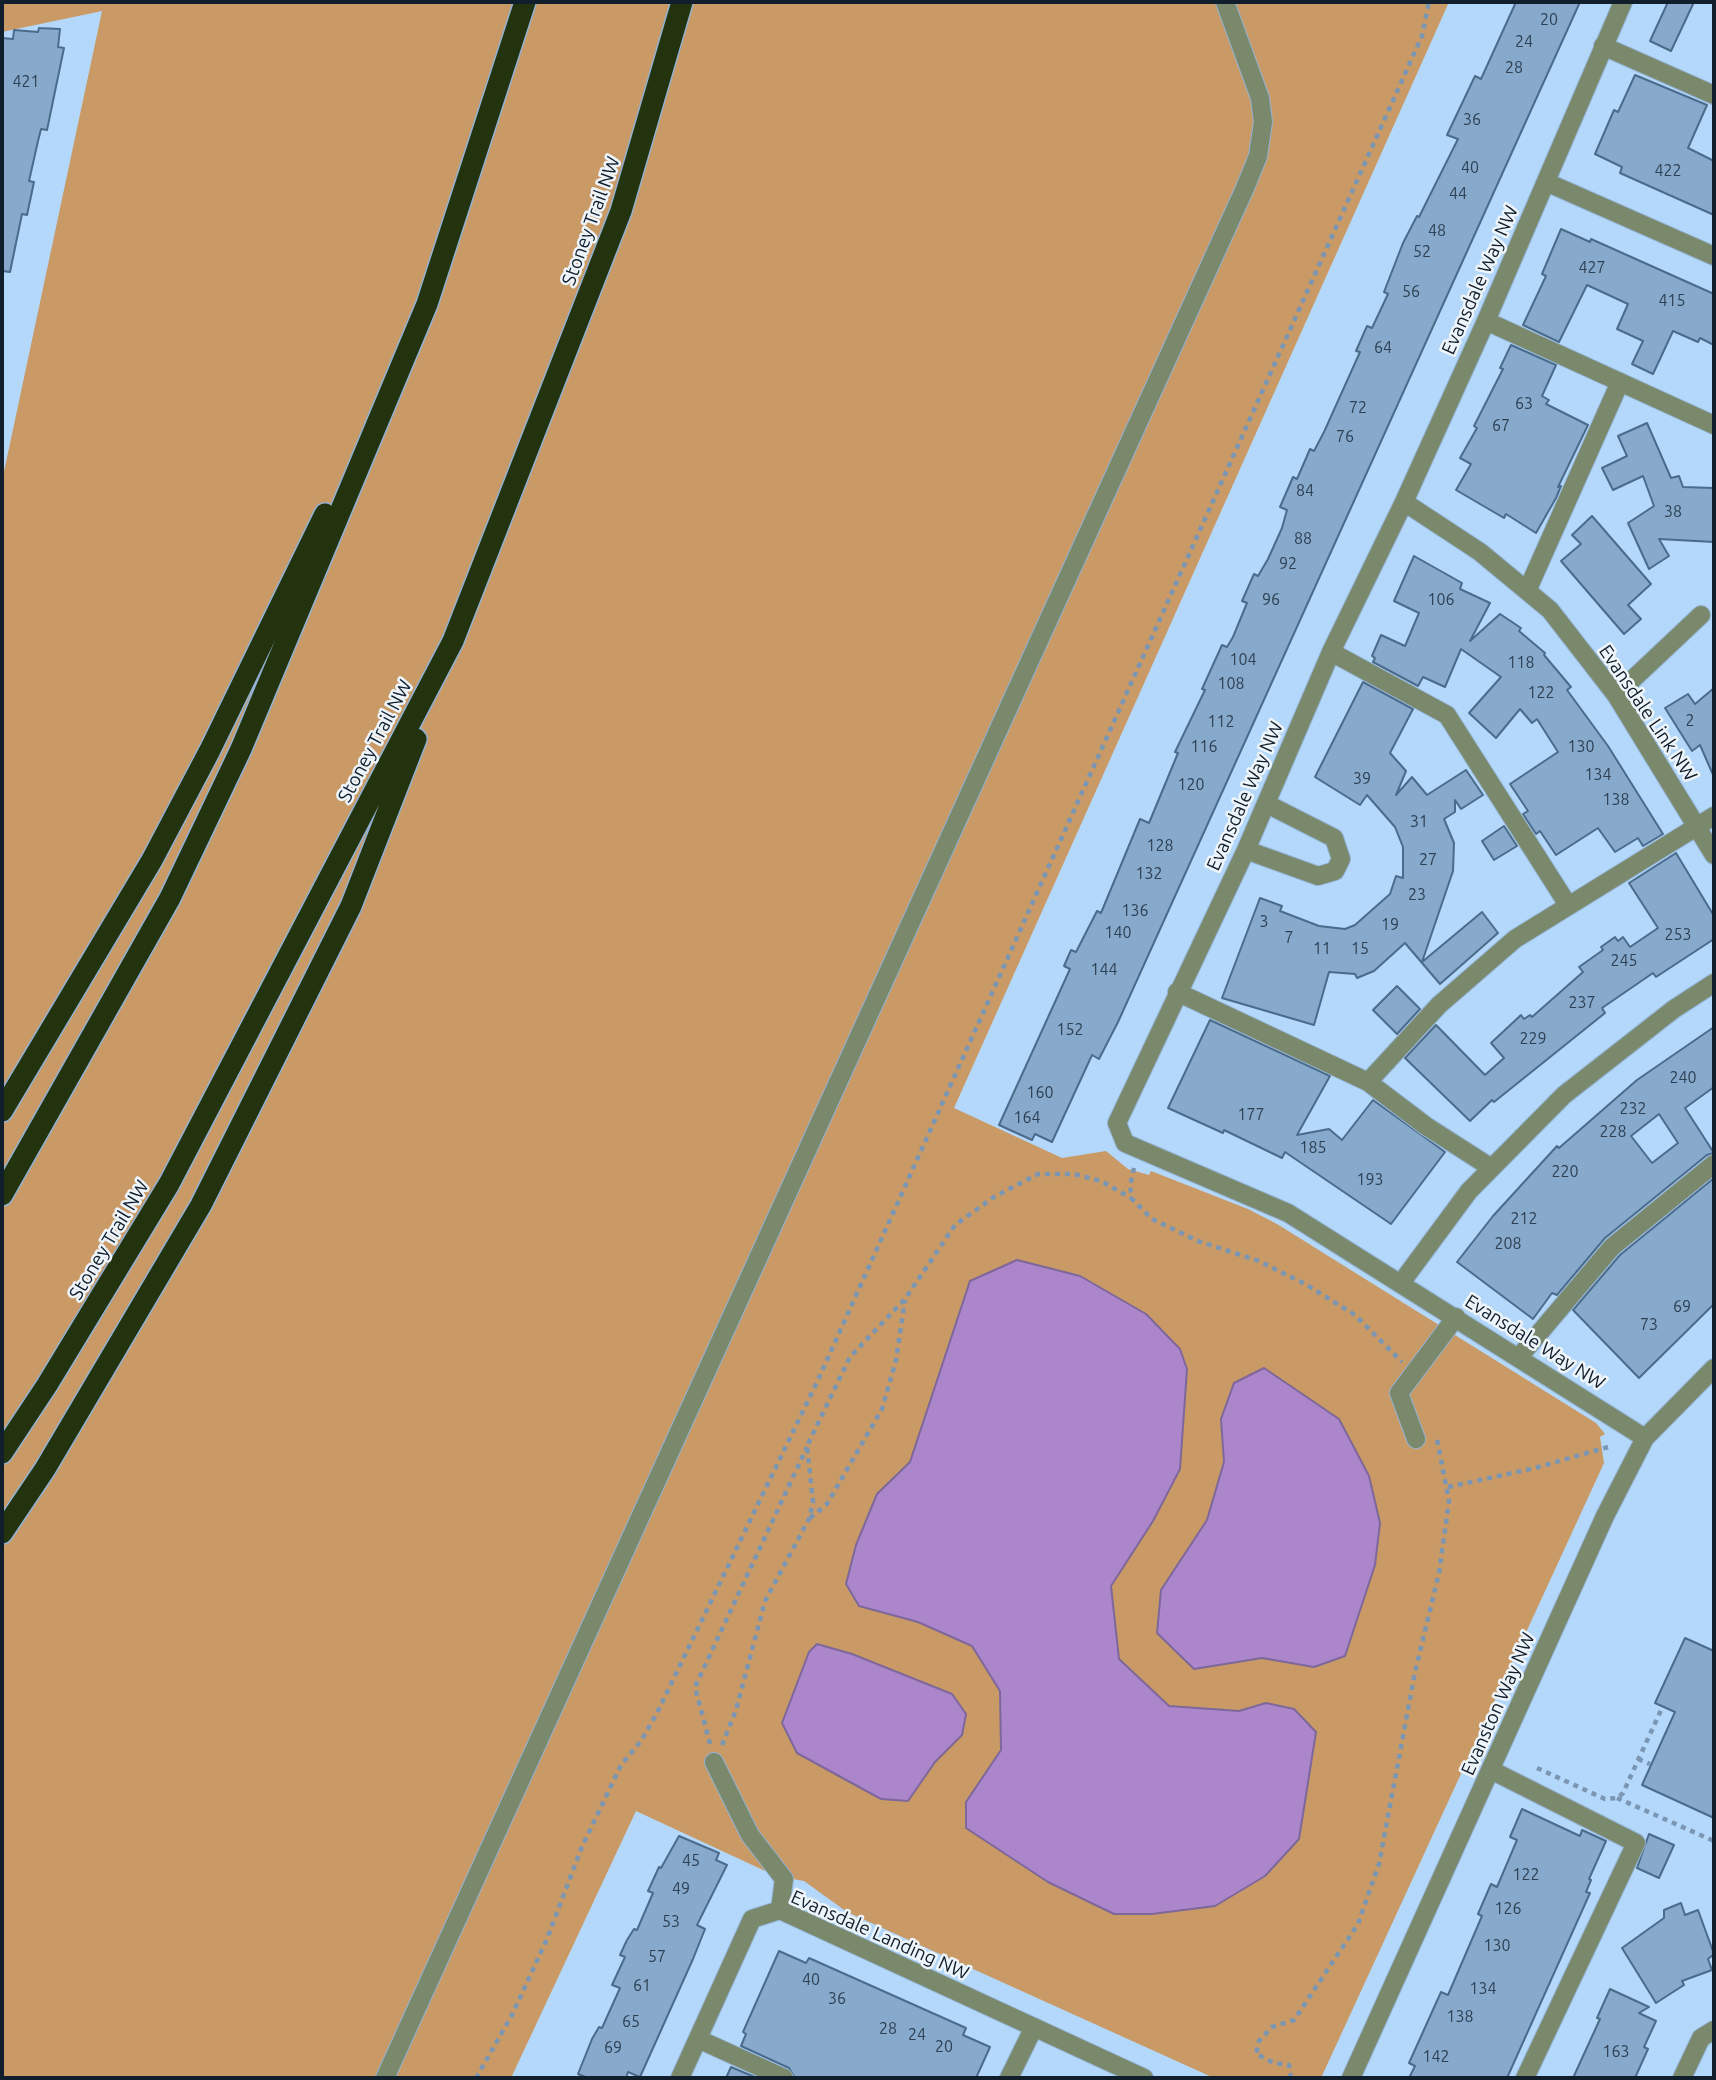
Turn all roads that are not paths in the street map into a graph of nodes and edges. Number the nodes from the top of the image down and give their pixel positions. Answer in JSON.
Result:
{"nodes":[{"id":1,"x":525,"y":2,"type":"edge"},
{"id":2,"x":682,"y":2,"type":"edge"},
{"id":3,"x":1225,"y":2,"type":"edge"},
{"id":4,"x":1623,"y":2,"type":"edge"},
{"id":5,"x":1603,"y":46,"type":"junction"},
{"id":6,"x":1714,"y":95,"type":"edge"},
{"id":7,"x":1546,"y":182,"type":"junction"},
{"id":8,"x":1714,"y":256,"type":"edge"},
{"id":9,"x":428,"y":304,"type":"junction"},
{"id":10,"x":1486,"y":321,"type":"junction"},
{"id":11,"x":1620,"y":382,"type":"junction"},
{"id":12,"x":1714,"y":425,"type":"edge"},
{"id":13,"x":1404,"y":502,"type":"junction"},
{"id":14,"x":1527,"y":591,"type":"junction"},
{"id":15,"x":1701,"y":615,"type":"dead end"},
{"id":16,"x":453,"y":641,"type":"junction"},
{"id":17,"x":1331,"y":652,"type":"junction"},
{"id":18,"x":1616,"y":695,"type":"junction"},
{"id":19,"x":1267,"y":804,"type":"junction"},
{"id":20,"x":1714,"y":816,"type":"edge"},
{"id":21,"x":1697,"y":825,"type":"junction"},
{"id":22,"x":1246,"y":850,"type":"junction"},
{"id":23,"x":1714,"y":855,"type":"edge"},
{"id":24,"x":1568,"y":905,"type":"junction"},
{"id":25,"x":1714,"y":984,"type":"edge"},
{"id":26,"x":1177,"y":992,"type":"junction"},
{"id":27,"x":1368,"y":1082,"type":"junction"},
{"id":28,"x":2,"y":1111,"type":"edge"},
{"id":29,"x":1714,"y":1164,"type":"edge"},
{"id":30,"x":1490,"y":1167,"type":"junction"},
{"id":31,"x":2,"y":1195,"type":"edge"},
{"id":32,"x":1401,"y":1283,"type":"junction"},
{"id":33,"x":1456,"y":1317,"type":"junction"},
{"id":34,"x":1519,"y":1357,"type":"junction"},
{"id":35,"x":1714,"y":1367,"type":"edge"},
{"id":36,"x":1416,"y":1438,"type":"dead end"},
{"id":37,"x":1645,"y":1438,"type":"junction"},
{"id":38,"x":2,"y":1453,"type":"edge"},
{"id":39,"x":2,"y":1533,"type":"edge"},
{"id":40,"x":715,"y":1762,"type":"road end"},
{"id":41,"x":1491,"y":1770,"type":"junction"},
{"id":42,"x":780,"y":1910,"type":"junction"},
{"id":43,"x":1034,"y":2027,"type":"junction"},
{"id":44,"x":1714,"y":2029,"type":"edge"},
{"id":45,"x":698,"y":2039,"type":"junction"},
{"id":46,"x":385,"y":2078,"type":"edge"},
{"id":47,"x":680,"y":2078,"type":"edge"},
{"id":48,"x":784,"y":2078,"type":"edge"},
{"id":49,"x":1009,"y":2078,"type":"edge"},
{"id":50,"x":1144,"y":2078,"type":"edge"},
{"id":51,"x":1351,"y":2078,"type":"edge"},
{"id":52,"x":1525,"y":2078,"type":"edge"},
{"id":53,"x":1682,"y":2078,"type":"edge"}],
"edges":[{"from":1,"to":9,"type":"highway"},
{"from":2,"to":16,"type":"highway","name":"Stoney Trail NW"},
{"from":3,"to":46,"type":"street"},
{"from":4,"to":5,"type":"street","name":"Evansdale Way NW"},
{"from":5,"to":6,"type":"street"},
{"from":5,"to":7,"type":"street","name":"Evansdale Way NW"},
{"from":7,"to":8,"type":"street"},
{"from":7,"to":10,"type":"street","name":"Evansdale Way NW"},
{"from":9,"to":28,"type":"highway"},
{"from":9,"to":31,"type":"highway"},
{"from":10,"to":11,"type":"street"},
{"from":10,"to":13,"type":"street","name":"Evansdale Way NW"},
{"from":11,"to":12,"type":"street"},
{"from":11,"to":14,"type":"street"},
{"from":13,"to":14,"type":"street","name":"Evansdale Link NW"},
{"from":13,"to":17,"type":"street","name":"Evansdale Way NW"},
{"from":14,"to":18,"type":"street","name":"Evansdale Link NW"},
{"from":15,"to":18,"type":"street"},
{"from":16,"to":38,"type":"highway","name":"Stoney Trail NW"},
{"from":16,"to":39,"type":"highway"},
{"from":17,"to":19,"type":"street","name":"Evansdale Way NW"},
{"from":17,"to":24,"type":"street"},
{"from":18,"to":21,"type":"street","name":"Evansdale Link NW"},
{"from":19,"to":22,"type":"street","name":"Evansdale Way NW"},
{"from":19,"to":22,"type":"street"},
{"from":20,"to":21,"type":"street"},
{"from":21,"to":23,"type":"street","name":"Evansdale Link NW"},
{"from":21,"to":24,"type":"street"},
{"from":22,"to":26,"type":"street","name":"Evansdale Way NW"},
{"from":24,"to":27,"type":"street"},
{"from":25,"to":30,"type":"street"},
{"from":26,"to":27,"type":"street"},
{"from":26,"to":32,"type":"street","name":"Evansdale Way NW"},
{"from":27,"to":30,"type":"street"},
{"from":29,"to":34,"type":"street"},
{"from":30,"to":32,"type":"street"},
{"from":32,"to":33,"type":"street","name":"Evansdale Way NW"},
{"from":33,"to":34,"type":"street","name":"Evansdale Way NW"},
{"from":33,"to":36,"type":"street"},
{"from":34,"to":37,"type":"street","name":"Evansdale Way NW"},
{"from":35,"to":37,"type":"street","name":"Evanston Way NW"},
{"from":37,"to":41,"type":"street","name":"Evanston Way NW"},
{"from":40,"to":42,"type":"street"},
{"from":41,"to":51,"type":"street","name":"Evanston Way NW"},
{"from":41,"to":52,"type":"street"},
{"from":42,"to":43,"type":"street","name":"Evansdale Landing NW"},
{"from":42,"to":45,"type":"street","name":"Evansdale Landing NW"},
{"from":43,"to":49,"type":"street"},
{"from":43,"to":50,"type":"street","name":"Evansdale Landing NW"},
{"from":44,"to":53,"type":"street"},
{"from":45,"to":47,"type":"street","name":"Evansdale Landing NW"},
{"from":45,"to":48,"type":"street"}]}
